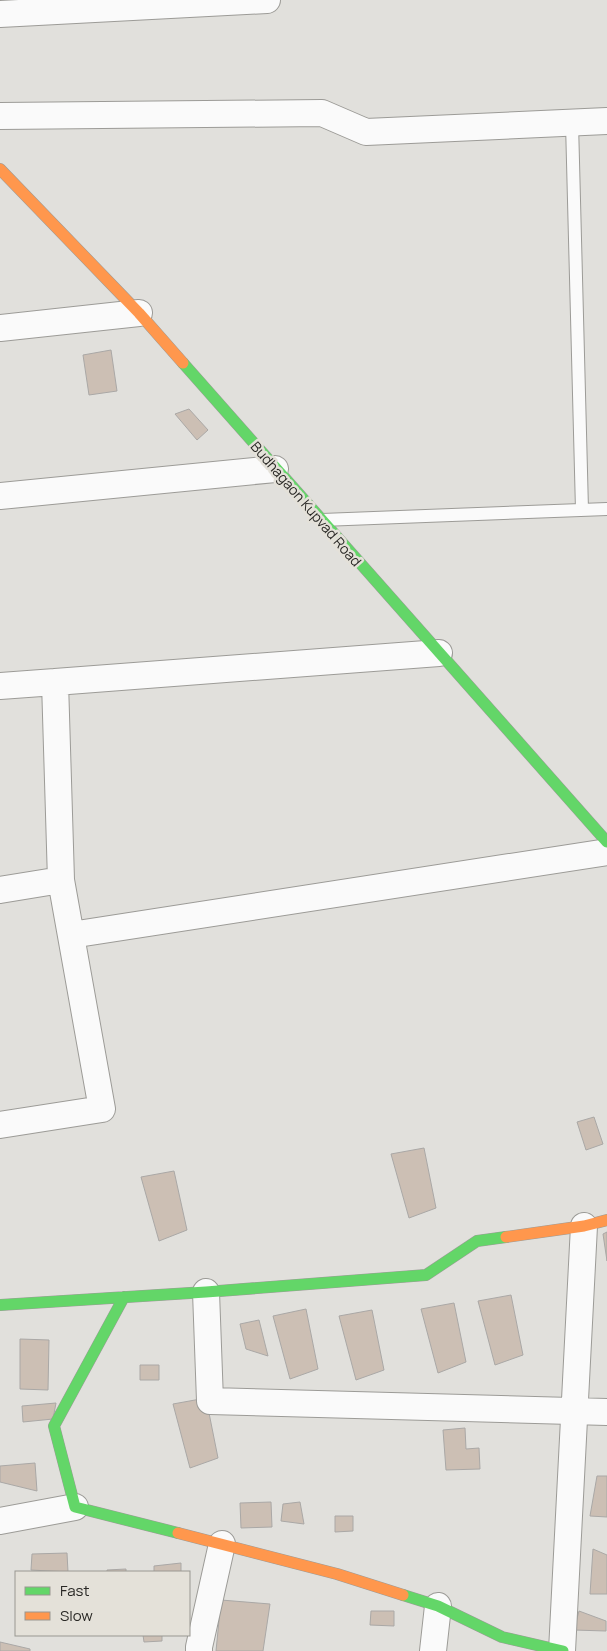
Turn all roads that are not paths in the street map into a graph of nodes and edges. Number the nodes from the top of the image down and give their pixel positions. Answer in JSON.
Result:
{"nodes":[{"id":1,"x":267,"y":0,"type":"edge"},
{"id":2,"x":0,"y":14,"type":"edge"},
{"id":3,"x":0,"y":116,"type":"edge"},
{"id":4,"x":607,"y":121,"type":"edge"},
{"id":5,"x":572,"y":123,"type":"junction"},
{"id":6,"x":0,"y":170,"type":"edge"},
{"id":7,"x":140,"y":313,"type":"junction"},
{"id":8,"x":0,"y":328,"type":"edge"},
{"id":9,"x":275,"y":469,"type":"junction"},
{"id":10,"x":0,"y":496,"type":"edge"},
{"id":11,"x":607,"y":509,"type":"edge"},
{"id":12,"x":582,"y":510,"type":"junction"},
{"id":13,"x":320,"y":520,"type":"junction"},
{"id":14,"x":439,"y":653,"type":"junction"},
{"id":15,"x":56,"y":682,"type":"junction"},
{"id":16,"x":0,"y":686,"type":"edge"},
{"id":17,"x":607,"y":842,"type":"edge"},
{"id":18,"x":607,"y":852,"type":"edge"},
{"id":19,"x":61,"y":880,"type":"junction"},
{"id":20,"x":0,"y":890,"type":"edge"},
{"id":21,"x":71,"y":935,"type":"junction"},
{"id":22,"x":0,"y":1125,"type":"edge"},
{"id":23,"x":596,"y":1223,"type":"edge"},
{"id":24,"x":206,"y":1292,"type":"junction"},
{"id":25,"x":124,"y":1297,"type":"junction"},
{"id":26,"x":0,"y":1305,"type":"edge"},
{"id":27,"x":574,"y":1412,"type":"junction"},
{"id":28,"x":607,"y":1412,"type":"edge"},
{"id":29,"x":75,"y":1506,"type":"junction"},
{"id":30,"x":0,"y":1520,"type":"edge"},
{"id":31,"x":222,"y":1544,"type":"junction"},
{"id":32,"x":438,"y":1606,"type":"junction"},
{"id":33,"x":199,"y":1651,"type":"edge"},
{"id":34,"x":433,"y":1651,"type":"edge"},
{"id":35,"x":562,"y":1651,"type":"edge"}],
"edges":[{"from":1,"to":2,"type":"street"},
{"from":3,"to":5,"type":"street"},
{"from":4,"to":5,"type":"street"},
{"from":5,"to":12,"type":"lane"},
{"from":6,"to":7,"type":"street","name":"Budhagaon Kupvad Road"},
{"from":7,"to":8,"type":"street"},
{"from":7,"to":9,"type":"street","name":"Budhagaon Kupvad Road"},
{"from":9,"to":10,"type":"street"},
{"from":9,"to":13,"type":"street","name":"Budhagaon Kupvad Road"},
{"from":11,"to":12,"type":"lane"},
{"from":12,"to":13,"type":"lane"},
{"from":13,"to":14,"type":"street","name":"Budhagaon Kupvad Road"},
{"from":14,"to":15,"type":"street"},
{"from":14,"to":17,"type":"street","name":"Budhagaon Kupvad Road"},
{"from":15,"to":16,"type":"street"},
{"from":15,"to":19,"type":"street"},
{"from":18,"to":21,"type":"street"},
{"from":19,"to":20,"type":"street"},
{"from":19,"to":21,"type":"street"},
{"from":21,"to":22,"type":"street"},
{"from":23,"to":24,"type":"street"},
{"from":23,"to":27,"type":"street"},
{"from":24,"to":25,"type":"street"},
{"from":24,"to":27,"type":"street"},
{"from":25,"to":26,"type":"street"},
{"from":25,"to":29,"type":"street"},
{"from":27,"to":28,"type":"street"},
{"from":27,"to":35,"type":"street"},
{"from":29,"to":30,"type":"street"},
{"from":29,"to":31,"type":"street"},
{"from":31,"to":32,"type":"street"},
{"from":31,"to":33,"type":"street"},
{"from":32,"to":34,"type":"street"},
{"from":32,"to":35,"type":"street"}]}
